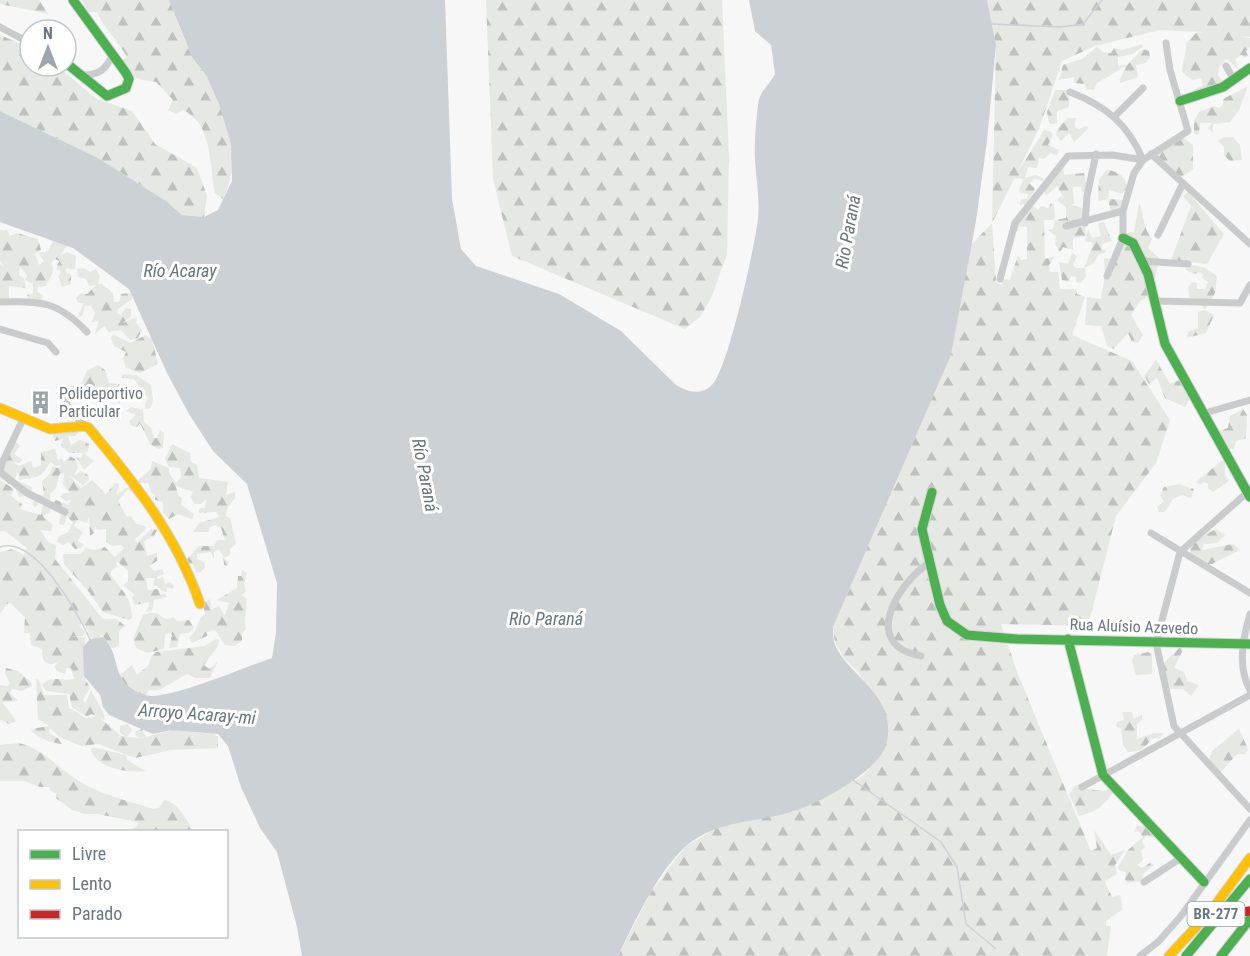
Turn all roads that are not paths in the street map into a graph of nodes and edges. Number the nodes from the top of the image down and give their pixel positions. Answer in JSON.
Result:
{"nodes":[{"id":1,"x":73,"y":0,"type":"edge"},
{"id":2,"x":0,"y":27,"type":"edge"},
{"id":3,"x":18,"y":37,"type":"edge"},
{"id":4,"x":1166,"y":43,"type":"dead end"},
{"id":5,"x":113,"y":54,"type":"junction"},
{"id":6,"x":1226,"y":66,"type":"dead end"},
{"id":7,"x":1250,"y":68,"type":"edge"},
{"id":8,"x":78,"y":72,"type":"edge"},
{"id":9,"x":82,"y":75,"type":"junction"},
{"id":10,"x":1234,"y":80,"type":"junction"},
{"id":11,"x":1143,"y":88,"type":"dead end"},
{"id":12,"x":1070,"y":92,"type":"dead end"},
{"id":13,"x":1180,"y":101,"type":"junction"},
{"id":14,"x":1114,"y":117,"type":"junction"},
{"id":15,"x":1095,"y":154,"type":"junction"},
{"id":16,"x":1151,"y":154,"type":"junction"},
{"id":17,"x":1143,"y":160,"type":"junction"},
{"id":18,"x":1183,"y":183,"type":"junction"},
{"id":19,"x":1123,"y":211,"type":"junction"},
{"id":20,"x":1085,"y":223,"type":"junction"},
{"id":21,"x":1066,"y":226,"type":"dead end"},
{"id":22,"x":1158,"y":235,"type":"dead end"},
{"id":23,"x":1123,"y":238,"type":"junction"},
{"id":24,"x":1250,"y":244,"type":"edge"},
{"id":25,"x":1142,"y":261,"type":"junction"},
{"id":26,"x":1188,"y":264,"type":"dead end"},
{"id":27,"x":1107,"y":276,"type":"dead end"},
{"id":28,"x":1000,"y":279,"type":"dead end"},
{"id":29,"x":1250,"y":285,"type":"edge"},
{"id":30,"x":0,"y":302,"type":"edge"},
{"id":31,"x":1156,"y":302,"type":"junction"},
{"id":32,"x":0,"y":329,"type":"edge"},
{"id":33,"x":87,"y":332,"type":"dead end"},
{"id":34,"x":56,"y":352,"type":"dead end"},
{"id":35,"x":66,"y":399,"type":"dead end"},
{"id":36,"x":1250,"y":400,"type":"edge"},
{"id":37,"x":0,"y":408,"type":"edge"},
{"id":38,"x":1205,"y":412,"type":"junction"},
{"id":39,"x":24,"y":417,"type":"junction"},
{"id":40,"x":84,"y":426,"type":"junction"},
{"id":41,"x":932,"y":492,"type":"dead end"},
{"id":42,"x":1249,"y":493,"type":"edge"},
{"id":43,"x":65,"y":512,"type":"dead end"},
{"id":44,"x":1151,"y":533,"type":"dead end"},
{"id":45,"x":1180,"y":552,"type":"junction"},
{"id":46,"x":930,"y":562,"type":"junction"},
{"id":47,"x":1250,"y":593,"type":"edge"},
{"id":48,"x":200,"y":604,"type":"dead end"},
{"id":49,"x":1250,"y":614,"type":"edge"},
{"id":50,"x":1068,"y":639,"type":"junction"},
{"id":51,"x":1156,"y":643,"type":"junction"},
{"id":52,"x":1246,"y":644,"type":"edge"},
{"id":53,"x":921,"y":656,"type":"dead end"},
{"id":54,"x":1250,"y":690,"type":"edge"},
{"id":55,"x":1250,"y":695,"type":"edge"},
{"id":56,"x":1178,"y":733,"type":"junction"},
{"id":57,"x":1103,"y":775,"type":"junction"},
{"id":58,"x":1082,"y":787,"type":"dead end"},
{"id":59,"x":1250,"y":809,"type":"edge"},
{"id":60,"x":1250,"y":819,"type":"edge"},
{"id":61,"x":1181,"y":858,"type":"junction"},
{"id":62,"x":1250,"y":858,"type":"edge"},
{"id":63,"x":1250,"y":869,"type":"edge"},
{"id":64,"x":1250,"y":879,"type":"edge"},
{"id":65,"x":1144,"y":882,"type":"dead end"},
{"id":66,"x":1204,"y":882,"type":"junction"},
{"id":67,"x":1250,"y":911,"type":"edge"},
{"id":68,"x":1222,"y":915,"type":"junction"},
{"id":69,"x":1250,"y":919,"type":"edge"},
{"id":70,"x":1140,"y":956,"type":"edge"},
{"id":71,"x":1169,"y":956,"type":"edge"},
{"id":72,"x":1178,"y":956,"type":"edge"},
{"id":73,"x":1186,"y":956,"type":"edge"},
{"id":74,"x":1221,"y":956,"type":"edge"}],
"edges":[{"from":1,"to":5,"type":"main road"},
{"from":2,"to":3,"type":"street"},
{"from":4,"to":13,"type":"street"},
{"from":5,"to":9,"type":"street"},
{"from":5,"to":9,"type":"main road"},
{"from":6,"to":10,"type":"street"},
{"from":7,"to":10,"type":"main road"},
{"from":8,"to":9,"type":"main road"},
{"from":10,"to":13,"type":"main road"},
{"from":11,"to":14,"type":"street"},
{"from":12,"to":14,"type":"street"},
{"from":13,"to":16,"type":"street"},
{"from":14,"to":17,"type":"street"},
{"from":15,"to":17,"type":"street"},
{"from":15,"to":20,"type":"street"},
{"from":15,"to":28,"type":"street"},
{"from":16,"to":17,"type":"street"},
{"from":16,"to":18,"type":"street"},
{"from":17,"to":19,"type":"street"},
{"from":18,"to":22,"type":"street"},
{"from":18,"to":24,"type":"street"},
{"from":19,"to":20,"type":"street"},
{"from":19,"to":23,"type":"street"},
{"from":20,"to":21,"type":"street"},
{"from":23,"to":25,"type":"main road"},
{"from":23,"to":27,"type":"street"},
{"from":25,"to":26,"type":"street"},
{"from":25,"to":31,"type":"main road"},
{"from":29,"to":31,"type":"street"},
{"from":30,"to":33,"type":"street"},
{"from":31,"to":38,"type":"main road"},
{"from":32,"to":34,"type":"street"},
{"from":35,"to":40,"type":"street"},
{"from":36,"to":38,"type":"street"},
{"from":37,"to":39,"type":"main road"},
{"from":38,"to":42,"type":"main road"},
{"from":39,"to":40,"type":"main road"},
{"from":39,"to":43,"type":"street"},
{"from":40,"to":48,"type":"main road"},
{"from":41,"to":46,"type":"main road","name":"Rua Aluísio Azevedo"},
{"from":42,"to":45,"type":"street"},
{"from":44,"to":45,"type":"street"},
{"from":45,"to":47,"type":"street"},
{"from":45,"to":51,"type":"street"},
{"from":46,"to":50,"type":"main road","name":"Rua Aluísio Azevedo"},
{"from":46,"to":53,"type":"street"},
{"from":49,"to":52,"type":"street"},
{"from":50,"to":51,"type":"main road","name":"Rua Aluísio Azevedo"},
{"from":50,"to":57,"type":"main road"},
{"from":51,"to":52,"type":"main road","name":"Rua Aluísio Azevedo"},
{"from":51,"to":56,"type":"street"},
{"from":52,"to":54,"type":"street"},
{"from":55,"to":56,"type":"street"},
{"from":56,"to":57,"type":"street"},
{"from":56,"to":59,"type":"street"},
{"from":57,"to":58,"type":"street"},
{"from":57,"to":61,"type":"main road"},
{"from":60,"to":66,"type":"street"},
{"from":61,"to":65,"type":"street"},
{"from":61,"to":66,"type":"main road"},
{"from":62,"to":71,"type":"main road"},
{"from":63,"to":72,"type":"main road","number":"BR-277"},
{"from":64,"to":68,"type":"main road","number":"BR-277"},
{"from":66,"to":70,"type":"street"},
{"from":67,"to":68,"type":"main road"},
{"from":68,"to":73,"type":"main road","number":"BR-277"},
{"from":69,"to":74,"type":"main road"}]}
